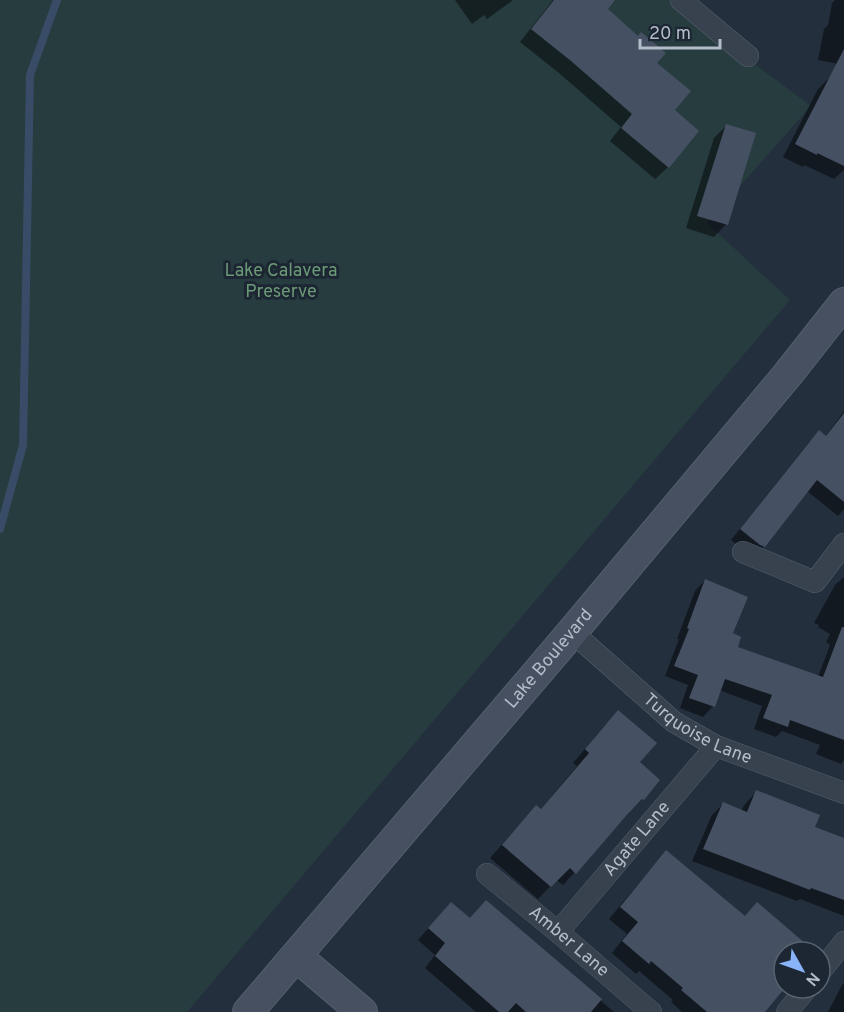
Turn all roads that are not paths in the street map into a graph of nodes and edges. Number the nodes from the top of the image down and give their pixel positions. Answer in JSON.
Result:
{"nodes":[{"id":1,"x":681,"y":0,"type":"edge"},
{"id":2,"x":748,"y":56,"type":"dead end"},
{"id":3,"x":844,"y":303,"type":"edge"},
{"id":4,"x":844,"y":545,"type":"edge"},
{"id":5,"x":743,"y":552,"type":"dead end"},
{"id":6,"x":572,"y":633,"type":"junction"},
{"id":7,"x":716,"y":746,"type":"junction"},
{"id":8,"x":844,"y":793,"type":"edge"},
{"id":9,"x":487,"y":874,"type":"dead end"},
{"id":10,"x":558,"y":932,"type":"junction"},
{"id":11,"x":844,"y":942,"type":"edge"},
{"id":12,"x":296,"y":956,"type":"junction"},
{"id":13,"x":832,"y":957,"type":"edge"},
{"id":14,"x":797,"y":1000,"type":"edge"},
{"id":15,"x":248,"y":1012,"type":"edge"},
{"id":16,"x":362,"y":1012,"type":"edge"},
{"id":17,"x":651,"y":1012,"type":"edge"},
{"id":18,"x":787,"y":1012,"type":"edge"}],
"edges":[{"from":1,"to":2,"type":"street"},
{"from":3,"to":6,"type":"main road","name":"Lake Boulevard"},
{"from":4,"to":5,"type":"street"},
{"from":6,"to":7,"type":"street","name":"Turquoise Lane"},
{"from":6,"to":12,"type":"main road","name":"Lake Boulevard"},
{"from":7,"to":8,"type":"street","name":"Turquoise Lane"},
{"from":7,"to":10,"type":"street","name":"Agate Lane"},
{"from":9,"to":10,"type":"street","name":"Amber Lane"},
{"from":10,"to":17,"type":"street","name":"Amber Lane"},
{"from":11,"to":13,"type":"street"},
{"from":12,"to":15,"type":"main road","name":"Lake Boulevard"},
{"from":12,"to":16,"type":"main road"},
{"from":14,"to":18,"type":"street"}]}
